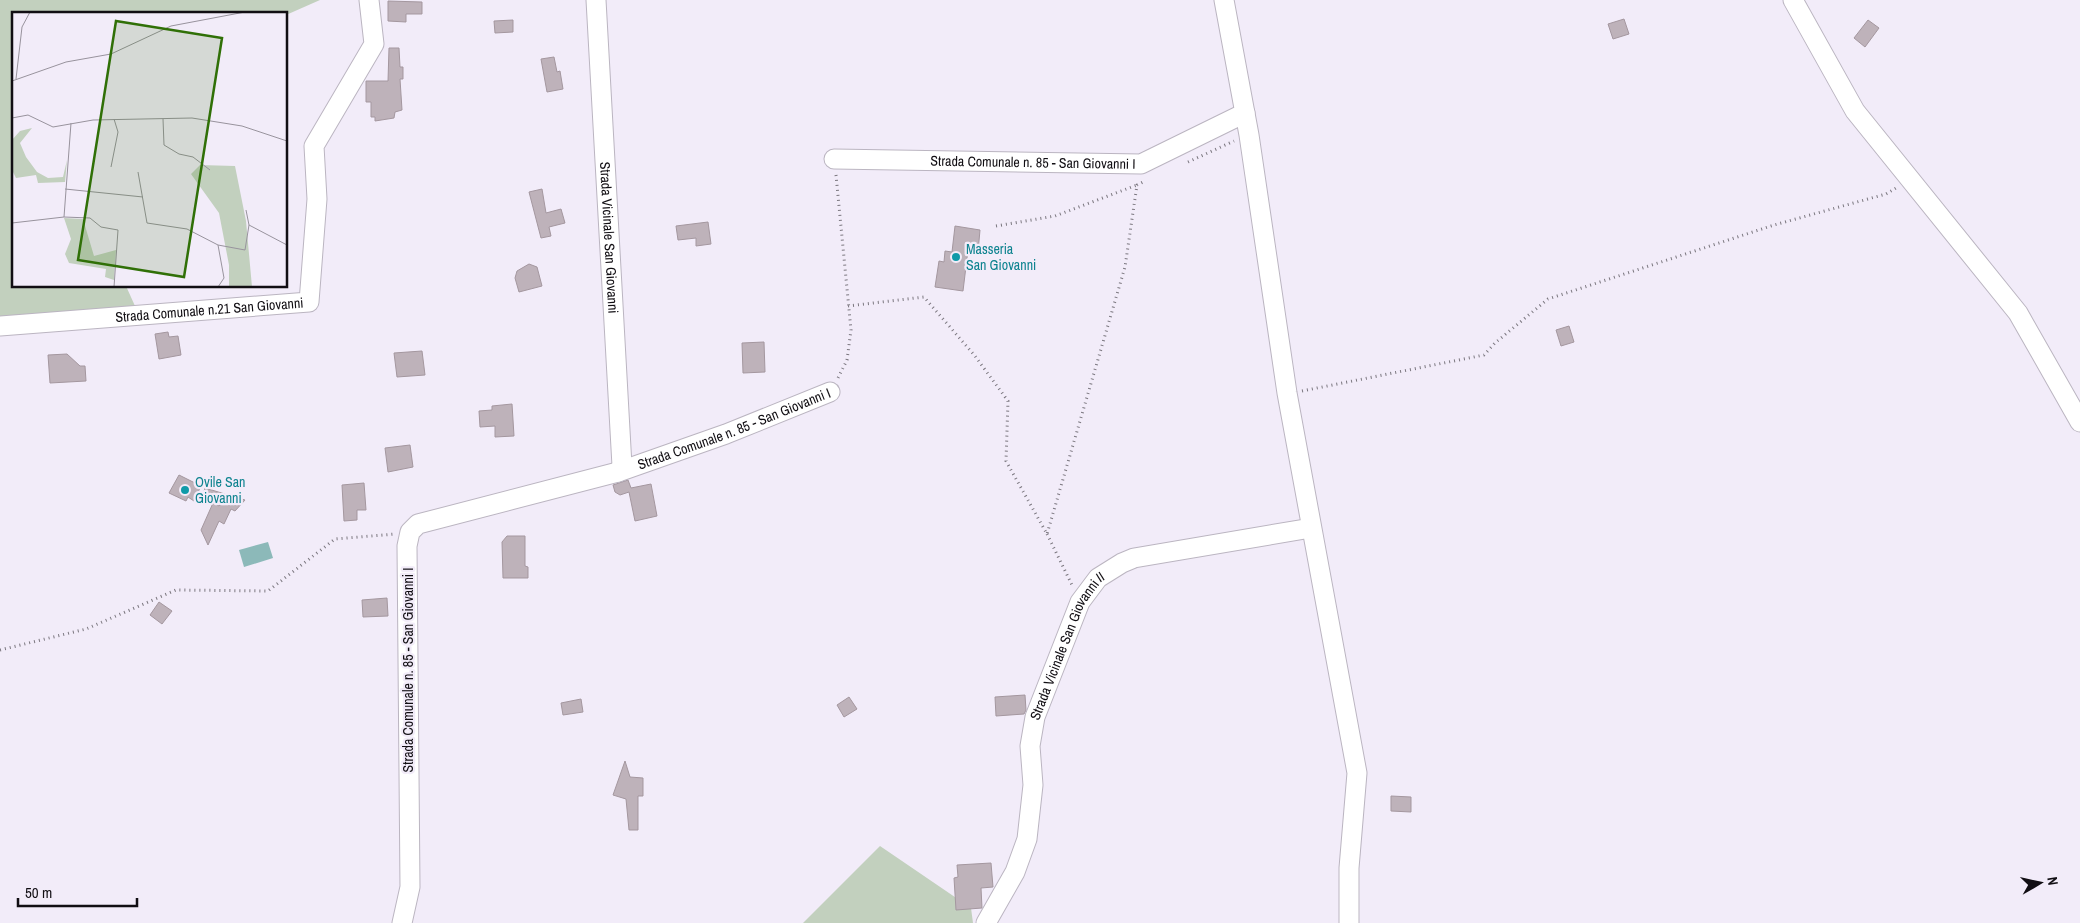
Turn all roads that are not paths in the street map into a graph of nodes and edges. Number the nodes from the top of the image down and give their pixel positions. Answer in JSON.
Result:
{"nodes":[{"id":1,"x":369,"y":0,"type":"edge"},
{"id":2,"x":596,"y":0,"type":"edge"},
{"id":3,"x":1224,"y":0,"type":"edge"},
{"id":4,"x":1792,"y":0,"type":"edge"},
{"id":5,"x":1244,"y":114,"type":"junction"},
{"id":6,"x":834,"y":159,"type":"road end"},
{"id":7,"x":0,"y":326,"type":"edge"},
{"id":8,"x":830,"y":392,"type":"road end"},
{"id":9,"x":2080,"y":422,"type":"edge"},
{"id":10,"x":618,"y":472,"type":"junction"},
{"id":11,"x":1311,"y":528,"type":"junction"},
{"id":12,"x":402,"y":923,"type":"edge"},
{"id":13,"x":986,"y":923,"type":"edge"},
{"id":14,"x":1349,"y":923,"type":"edge"}],
"edges":[{"from":1,"to":7,"type":"street","name":"Strada Comunale n.21 San Giovanni"},
{"from":2,"to":10,"type":"street","name":"Strada Vicinale San Giovanni"},
{"from":3,"to":5,"type":"street"},
{"from":4,"to":9,"type":"street"},
{"from":5,"to":6,"type":"street","name":"Strada Comunale n. 85 - San Giovanni I"},
{"from":5,"to":11,"type":"street"},
{"from":8,"to":10,"type":"street","name":"Strada Comunale n. 85 - San Giovanni I"},
{"from":10,"to":12,"type":"street","name":"Strada Comunale n. 85 - San Giovanni I"},
{"from":11,"to":13,"type":"street","name":"Strada Vicinale San Giovanni II"},
{"from":11,"to":14,"type":"street"}]}
